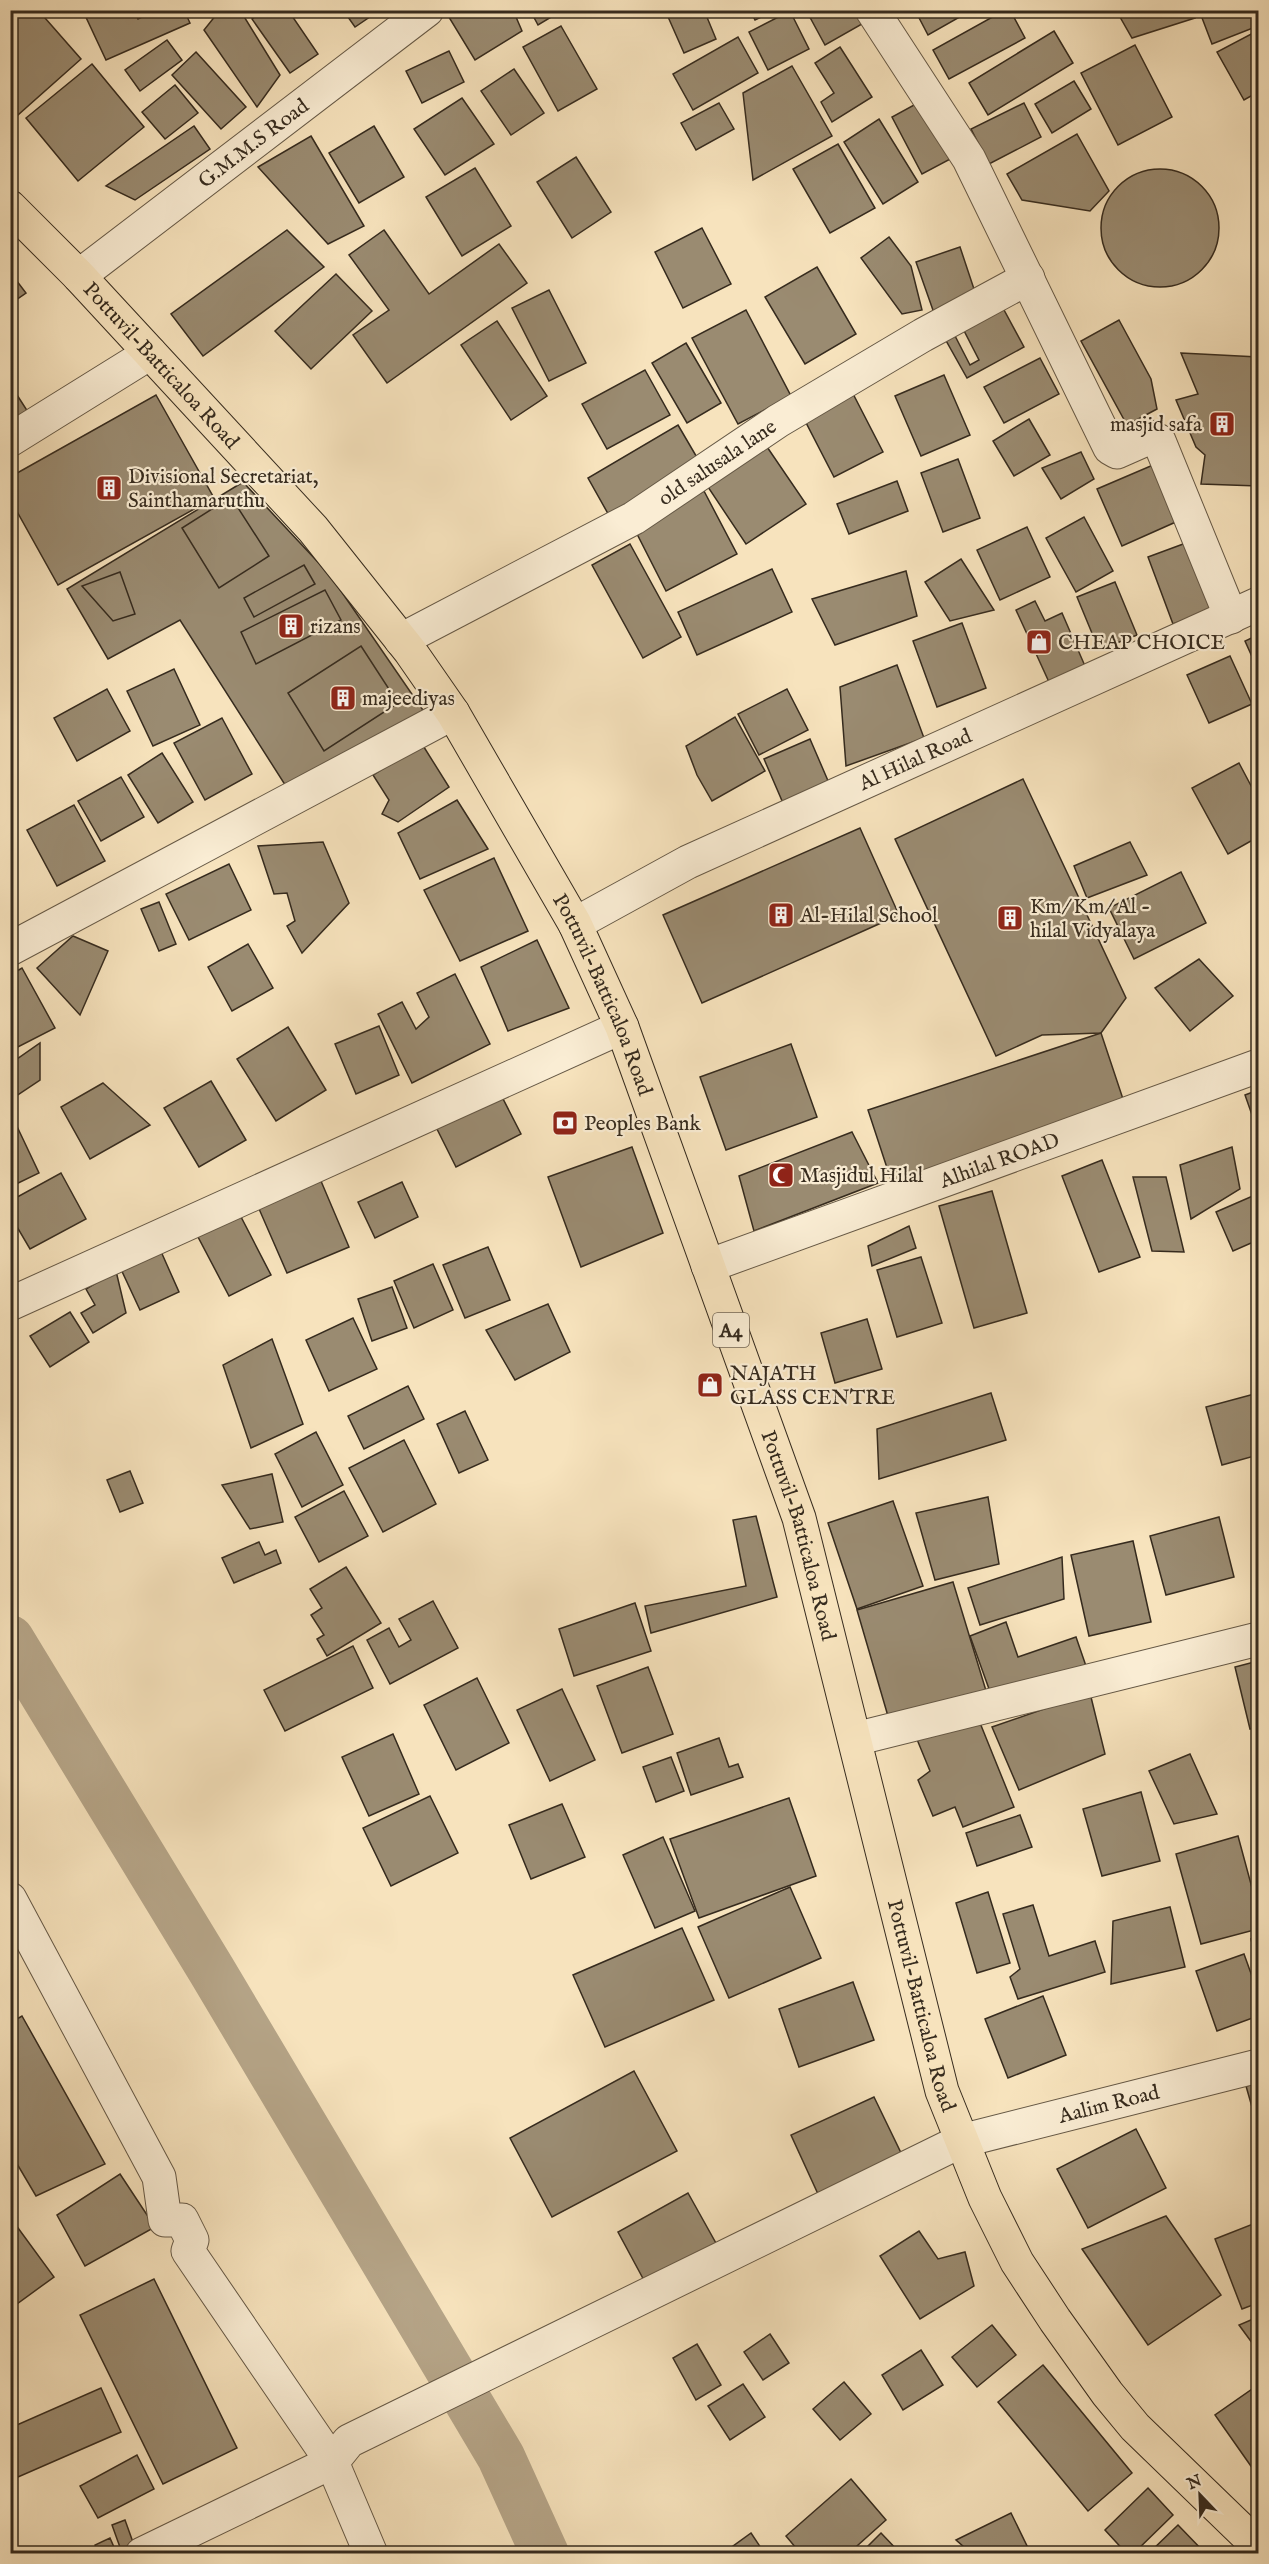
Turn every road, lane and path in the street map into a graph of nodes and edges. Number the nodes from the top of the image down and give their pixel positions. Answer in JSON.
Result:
{"nodes":[{"id":1,"x":427,"y":10,"type":"edge"},
{"id":2,"x":872,"y":10,"type":"edge"},
{"id":3,"x":10,"y":207,"type":"edge"},
{"id":4,"x":80,"y":276,"type":"junction"},
{"id":5,"x":1028,"y":278,"type":"junction"},
{"id":6,"x":150,"y":352,"type":"junction"},
{"id":7,"x":10,"y":440,"type":"edge"},
{"id":8,"x":1245,"y":610,"type":"edge"},
{"id":9,"x":401,"y":640,"type":"junction"},
{"id":10,"x":453,"y":713,"type":"junction"},
{"id":11,"x":575,"y":924,"type":"junction"},
{"id":12,"x":10,"y":949,"type":"edge"},
{"id":13,"x":622,"y":1027,"type":"junction"},
{"id":14,"x":1258,"y":1066,"type":"edge"},
{"id":15,"x":708,"y":1266,"type":"junction"},
{"id":16,"x":10,"y":1304,"type":"edge"},
{"id":17,"x":1258,"y":1639,"type":"edge"},
{"id":18,"x":855,"y":1739,"type":"junction"},
{"id":19,"x":10,"y":1899,"type":"edge"},
{"id":20,"x":1258,"y":2066,"type":"edge"},
{"id":21,"x":961,"y":2141,"type":"junction"},
{"id":22,"x":341,"y":2452,"type":"junction"},
{"id":23,"x":1258,"y":2546,"type":"edge"},
{"id":24,"x":142,"y":2553,"type":"edge"},
{"id":25,"x":371,"y":2553,"type":"edge"}],
"edges":[{"from":1,"to":4,"type":"street","name":"G.M.M.S Road"},
{"from":2,"to":5,"type":"street"},
{"from":3,"to":4,"type":"highway","name":"Pottuvil-Batticaloa Road","number":"A4"},
{"from":4,"to":6,"type":"highway","name":"Pottuvil-Batticaloa Road","number":"A4"},
{"from":5,"to":8,"type":"street"},
{"from":5,"to":9,"type":"street","name":"old salusala lane"},
{"from":6,"to":7,"type":"street"},
{"from":6,"to":9,"type":"highway","name":"Pottuvil-Batticaloa Road","number":"A4"},
{"from":8,"to":11,"type":"street","name":"Al Hilal Road"},
{"from":9,"to":10,"type":"highway","name":"Pottuvil-Batticaloa Road","number":"A4"},
{"from":10,"to":11,"type":"highway","name":"Pottuvil-Batticaloa Road","number":"A4"},
{"from":10,"to":12,"type":"street"},
{"from":11,"to":13,"type":"highway","name":"Pottuvil-Batticaloa Road","number":"A4"},
{"from":13,"to":15,"type":"highway","name":"Pottuvil-Batticaloa Road","number":"A4"},
{"from":13,"to":16,"type":"street"},
{"from":14,"to":15,"type":"street","name":"Alhilal ROAD"},
{"from":15,"to":18,"type":"highway","name":"Pottuvil-Batticaloa Road","number":"A4"},
{"from":17,"to":18,"type":"street"},
{"from":18,"to":21,"type":"highway","name":"Pottuvil-Batticaloa Road","number":"A4"},
{"from":19,"to":22,"type":"street"},
{"from":20,"to":21,"type":"street","name":"Aalim Road"},
{"from":21,"to":22,"type":"street","name":"Aalim Road"},
{"from":21,"to":23,"type":"highway","name":"Pottuvil-Batticaloa Road","number":"A4"},
{"from":22,"to":24,"type":"street","name":"Aalim Road"},
{"from":22,"to":25,"type":"street"}]}
